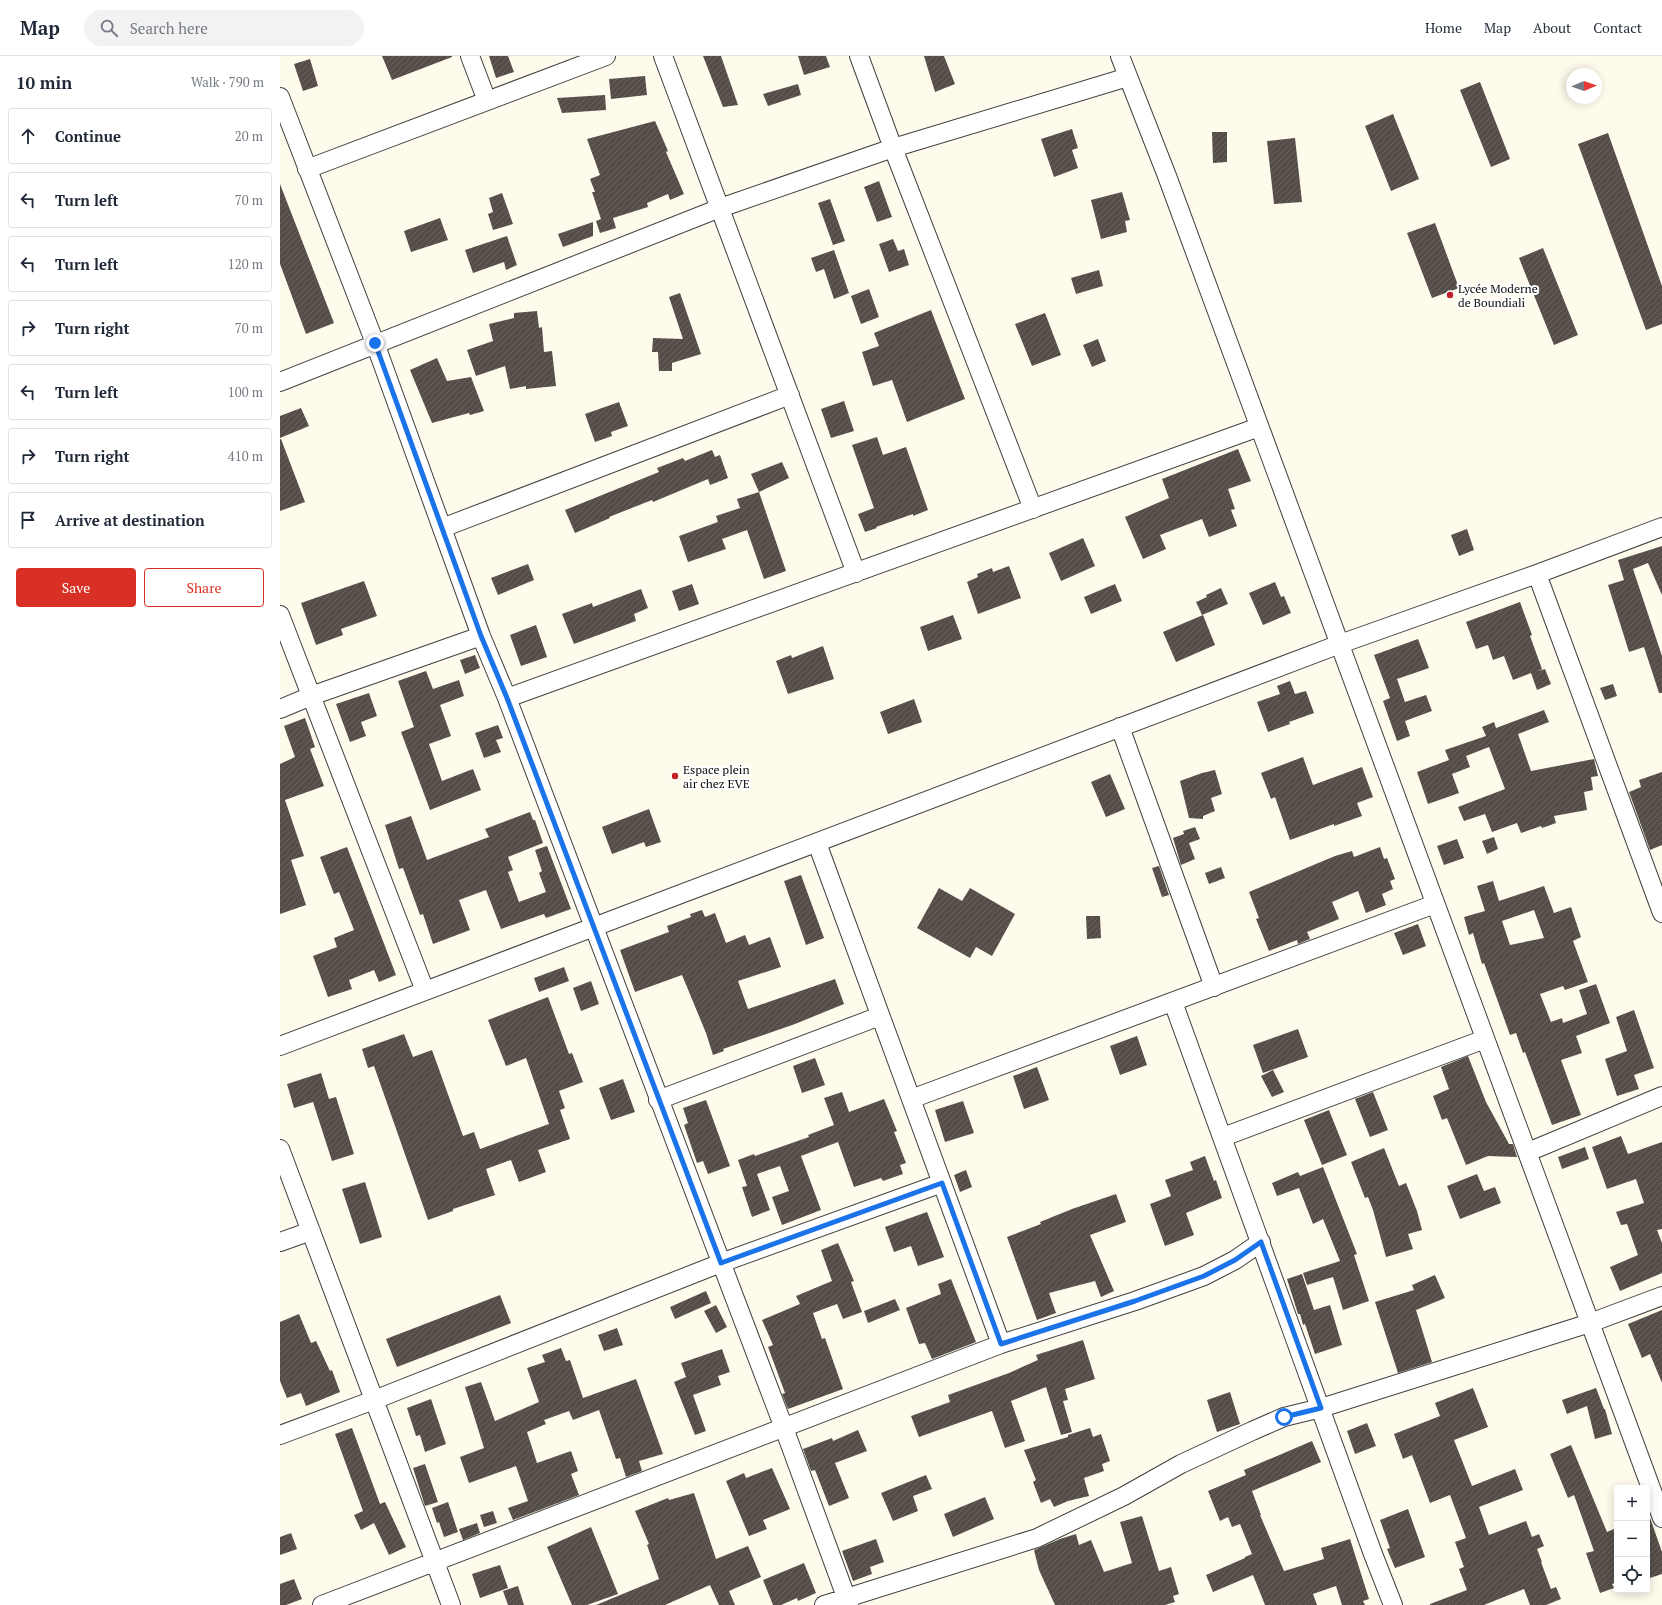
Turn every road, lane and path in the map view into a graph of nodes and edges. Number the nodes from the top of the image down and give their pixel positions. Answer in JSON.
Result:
{"nodes":[{"id":1,"x":470,"y":56,"type":"edge"},
{"id":2,"x":606,"y":56,"type":"edge"},
{"id":3,"x":663,"y":56,"type":"edge"},
{"id":4,"x":859,"y":56,"type":"edge"},
{"id":5,"x":1120,"y":56,"type":"edge"},
{"id":6,"x":1128,"y":77,"type":"junction"},
{"id":7,"x":280,"y":98,"type":"edge"},
{"id":8,"x":487,"y":101,"type":"junction"},
{"id":9,"x":893,"y":148,"type":"junction"},
{"id":10,"x":307,"y":169,"type":"junction"},
{"id":11,"x":720,"y":208,"type":"junction"},
{"id":12,"x":375,"y":343,"type":"junction"},
{"id":13,"x":280,"y":382,"type":"edge"},
{"id":14,"x":790,"y":395,"type":"junction"},
{"id":15,"x":1259,"y":427,"type":"junction"},
{"id":16,"x":1033,"y":509,"type":"junction"},
{"id":17,"x":442,"y":528,"type":"junction"},
{"id":18,"x":1662,"y":528,"type":"edge"},
{"id":19,"x":856,"y":573,"type":"junction"},
{"id":20,"x":1537,"y":574,"type":"junction"},
{"id":21,"x":280,"y":615,"type":"edge"},
{"id":22,"x":481,"y":636,"type":"junction"},
{"id":23,"x":1340,"y":644,"type":"junction"},
{"id":24,"x":311,"y":696,"type":"junction"},
{"id":25,"x":507,"y":698,"type":"junction"},
{"id":26,"x":280,"y":709,"type":"edge"},
{"id":27,"x":1120,"y":727,"type":"junction"},
{"id":28,"x":816,"y":842,"type":"junction"},
{"id":29,"x":1435,"y":904,"type":"junction"},
{"id":30,"x":1662,"y":913,"type":"edge"},
{"id":31,"x":592,"y":927,"type":"junction"},
{"id":32,"x":1214,"y":987,"type":"junction"},
{"id":33,"x":425,"y":991,"type":"junction"},
{"id":34,"x":1173,"y":1002,"type":"junction"},
{"id":35,"x":880,"y":1016,"type":"junction"},
{"id":36,"x":1485,"y":1039,"type":"junction"},
{"id":37,"x":280,"y":1046,"type":"edge"},
{"id":38,"x":1662,"y":1096,"type":"edge"},
{"id":39,"x":911,"y":1099,"type":"junction"},
{"id":40,"x":658,"y":1100,"type":"junction"},
{"id":41,"x":1223,"y":1137,"type":"junction"},
{"id":42,"x":280,"y":1149,"type":"edge"},
{"id":43,"x":1528,"y":1152,"type":"junction"},
{"id":44,"x":942,"y":1183,"type":"junction"},
{"id":45,"x":310,"y":1231,"type":"junction"},
{"id":46,"x":280,"y":1242,"type":"edge"},
{"id":47,"x":1261,"y":1242,"type":"junction"},
{"id":48,"x":721,"y":1263,"type":"junction"},
{"id":49,"x":1662,"y":1296,"type":"edge"},
{"id":50,"x":1590,"y":1323,"type":"junction"},
{"id":51,"x":1001,"y":1344,"type":"junction"},
{"id":52,"x":374,"y":1400,"type":"junction"},
{"id":53,"x":1321,"y":1408,"type":"junction"},
{"id":54,"x":784,"y":1428,"type":"junction"},
{"id":55,"x":280,"y":1435,"type":"edge"},
{"id":56,"x":1662,"y":1518,"type":"edge"},
{"id":57,"x":435,"y":1562,"type":"junction"},
{"id":58,"x":848,"y":1601,"type":"edge"},
{"id":59,"x":322,"y":1605,"type":"edge"},
{"id":60,"x":451,"y":1605,"type":"edge"},
{"id":61,"x":824,"y":1605,"type":"edge"},
{"id":62,"x":1393,"y":1605,"type":"edge"}],
"edges":[{"from":1,"to":8,"type":"street"},
{"from":2,"to":8,"type":"street"},
{"from":3,"to":11,"type":"street"},
{"from":4,"to":9,"type":"street"},
{"from":5,"to":6,"type":"street"},
{"from":6,"to":9,"type":"street"},
{"from":6,"to":15,"type":"street"},
{"from":7,"to":10,"type":"street"},
{"from":8,"to":10,"type":"street"},
{"from":9,"to":11,"type":"street"},
{"from":9,"to":16,"type":"street"},
{"from":10,"to":12,"type":"street"},
{"from":11,"to":12,"type":"street"},
{"from":11,"to":14,"type":"street"},
{"from":12,"to":13,"type":"street"},
{"from":12,"to":17,"type":"street"},
{"from":14,"to":17,"type":"street"},
{"from":14,"to":19,"type":"street"},
{"from":15,"to":16,"type":"street"},
{"from":15,"to":23,"type":"street"},
{"from":16,"to":19,"type":"street"},
{"from":17,"to":22,"type":"street"},
{"from":18,"to":20,"type":"street"},
{"from":19,"to":25,"type":"street"},
{"from":20,"to":23,"type":"street"},
{"from":20,"to":30,"type":"street"},
{"from":21,"to":24,"type":"street"},
{"from":22,"to":24,"type":"street"},
{"from":22,"to":25,"type":"street"},
{"from":23,"to":27,"type":"street"},
{"from":23,"to":29,"type":"street"},
{"from":24,"to":26,"type":"street"},
{"from":24,"to":33,"type":"street"},
{"from":25,"to":31,"type":"street"},
{"from":27,"to":28,"type":"street"},
{"from":27,"to":32,"type":"street"},
{"from":28,"to":31,"type":"street"},
{"from":28,"to":35,"type":"street"},
{"from":29,"to":32,"type":"street"},
{"from":29,"to":36,"type":"street"},
{"from":31,"to":33,"type":"street"},
{"from":31,"to":40,"type":"street"},
{"from":32,"to":34,"type":"street"},
{"from":33,"to":37,"type":"street"},
{"from":34,"to":39,"type":"street"},
{"from":34,"to":41,"type":"street"},
{"from":35,"to":39,"type":"street"},
{"from":35,"to":40,"type":"street"},
{"from":36,"to":41,"type":"street"},
{"from":36,"to":43,"type":"street"},
{"from":38,"to":43,"type":"street"},
{"from":39,"to":44,"type":"street"},
{"from":40,"to":48,"type":"street"},
{"from":41,"to":47,"type":"street"},
{"from":42,"to":45,"type":"street"},
{"from":43,"to":50,"type":"street"},
{"from":44,"to":48,"type":"street"},
{"from":44,"to":51,"type":"street"},
{"from":45,"to":46,"type":"street"},
{"from":45,"to":52,"type":"street"},
{"from":47,"to":51,"type":"street"},
{"from":47,"to":53,"type":"street"},
{"from":48,"to":52,"type":"street"},
{"from":48,"to":54,"type":"street"},
{"from":49,"to":50,"type":"street"},
{"from":50,"to":53,"type":"street"},
{"from":50,"to":56,"type":"street"},
{"from":51,"to":54,"type":"street"},
{"from":52,"to":55,"type":"street"},
{"from":52,"to":57,"type":"street"},
{"from":53,"to":58,"type":"street"},
{"from":53,"to":62,"type":"street"},
{"from":54,"to":57,"type":"street"},
{"from":54,"to":58,"type":"street"},
{"from":57,"to":59,"type":"street"},
{"from":57,"to":60,"type":"street"},
{"from":58,"to":61,"type":"street"}]}
